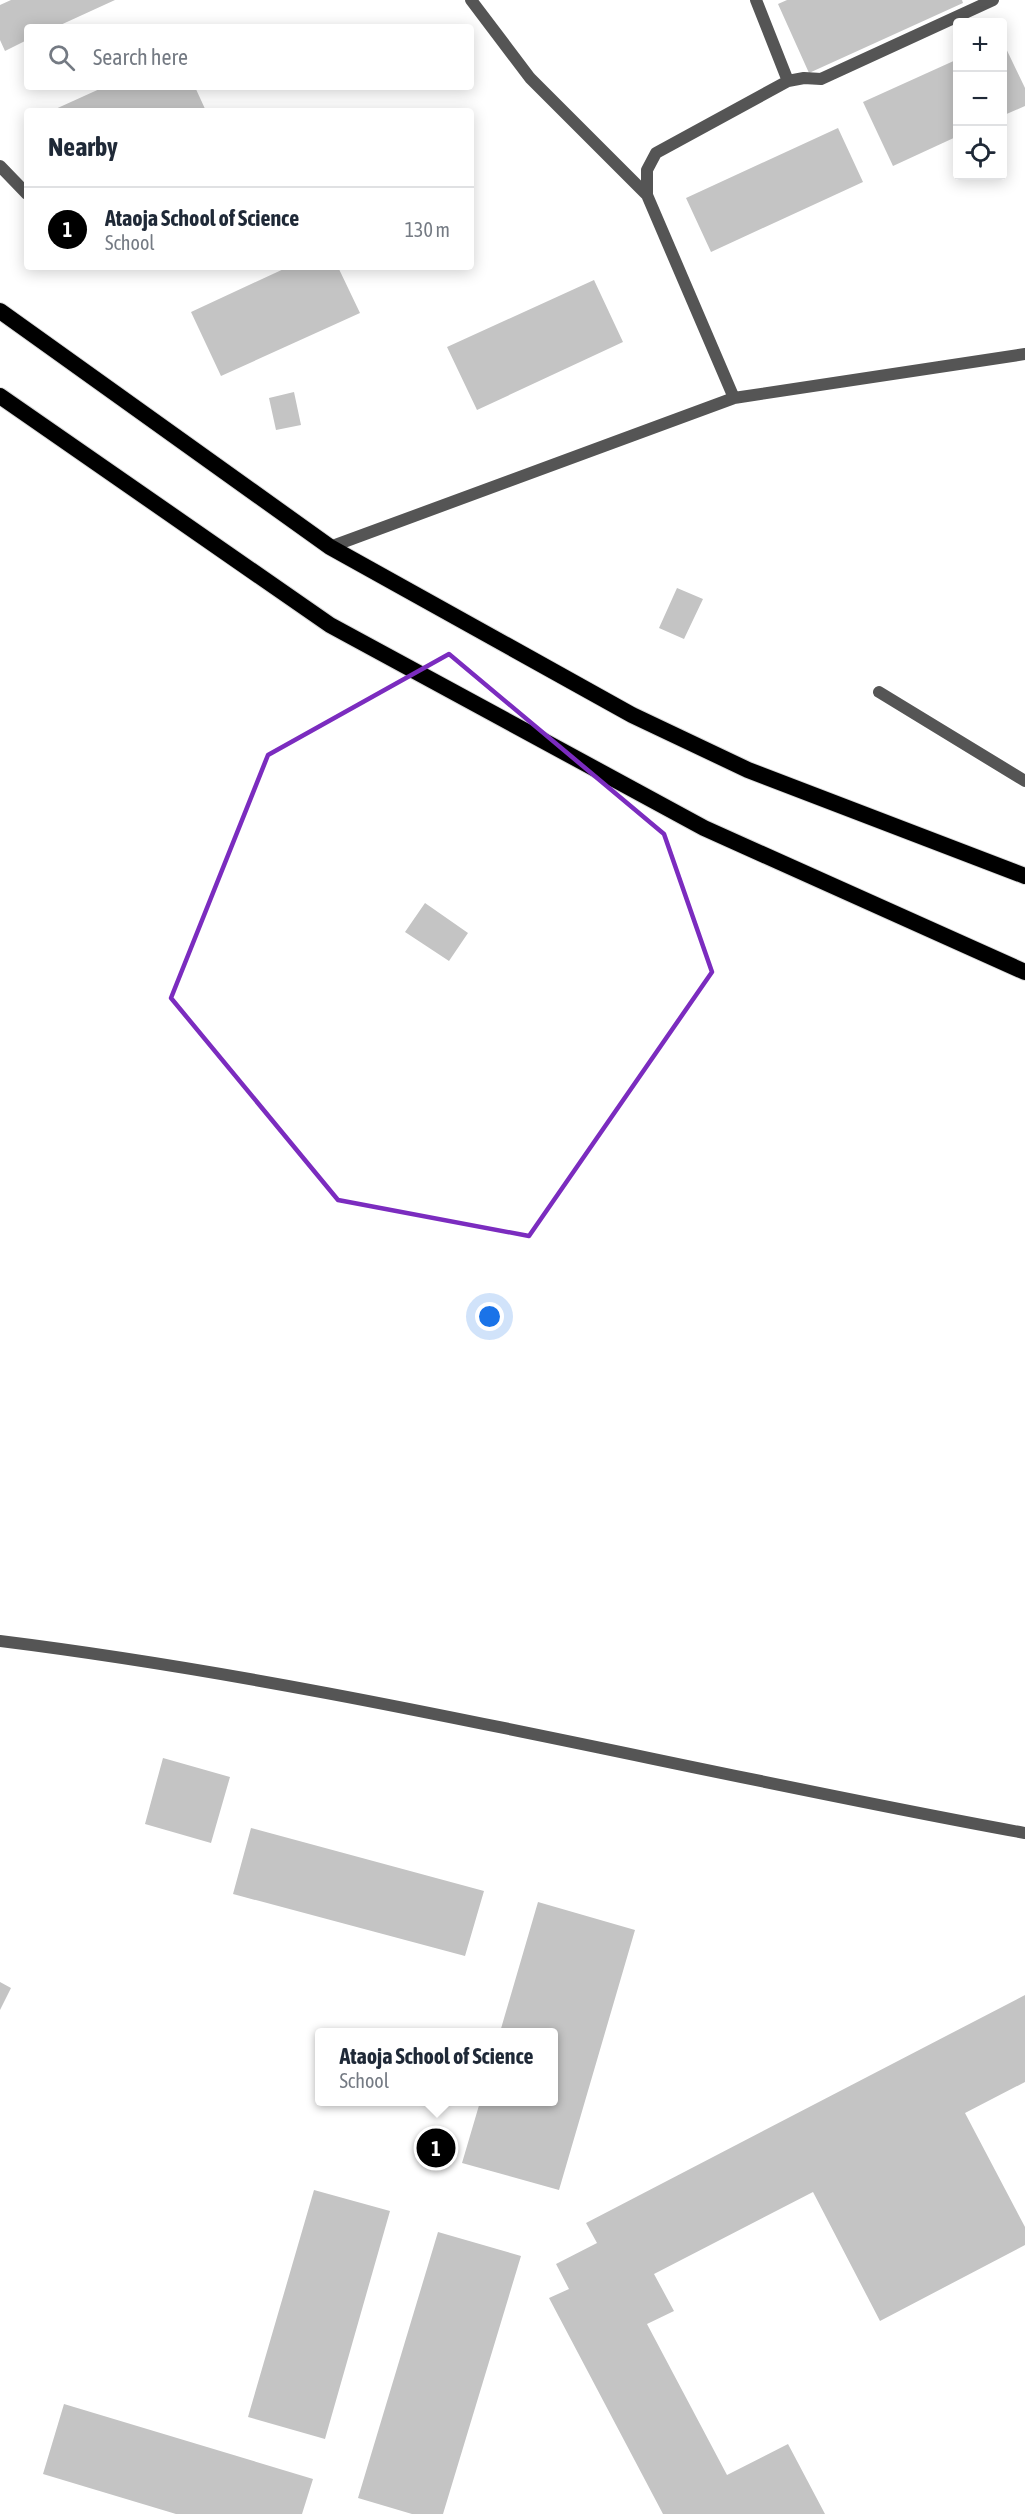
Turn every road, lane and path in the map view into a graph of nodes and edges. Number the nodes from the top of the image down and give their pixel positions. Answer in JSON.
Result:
{"nodes":[{"id":1,"x":471,"y":0,"type":"edge"},
{"id":2,"x":756,"y":0,"type":"edge"},
{"id":3,"x":993,"y":0,"type":"edge"},
{"id":4,"x":788,"y":81,"type":"junction"},
{"id":5,"x":0,"y":166,"type":"edge"},
{"id":6,"x":24,"y":191,"type":"edge"},
{"id":7,"x":646,"y":195,"type":"junction"},
{"id":8,"x":0,"y":311,"type":"edge"},
{"id":9,"x":1025,"y":354,"type":"edge"},
{"id":10,"x":0,"y":396,"type":"edge"},
{"id":11,"x":734,"y":398,"type":"junction"},
{"id":12,"x":330,"y":547,"type":"junction"},
{"id":13,"x":879,"y":692,"type":"dead end"},
{"id":14,"x":1025,"y":781,"type":"edge"},
{"id":15,"x":1025,"y":876,"type":"edge"},
{"id":16,"x":1025,"y":972,"type":"edge"},
{"id":17,"x":0,"y":1641,"type":"edge"},
{"id":18,"x":1025,"y":1833,"type":"edge"}],
"edges":[{"from":1,"to":7,"type":"street"},
{"from":2,"to":4,"type":"street"},
{"from":3,"to":4,"type":"street"},
{"from":4,"to":7,"type":"street"},
{"from":5,"to":6,"type":"street"},
{"from":7,"to":11,"type":"street"},
{"from":8,"to":12,"type":"highway"},
{"from":9,"to":11,"type":"street"},
{"from":10,"to":16,"type":"highway"},
{"from":11,"to":12,"type":"street"},
{"from":12,"to":15,"type":"highway"},
{"from":13,"to":14,"type":"street"},
{"from":17,"to":18,"type":"street"}]}
